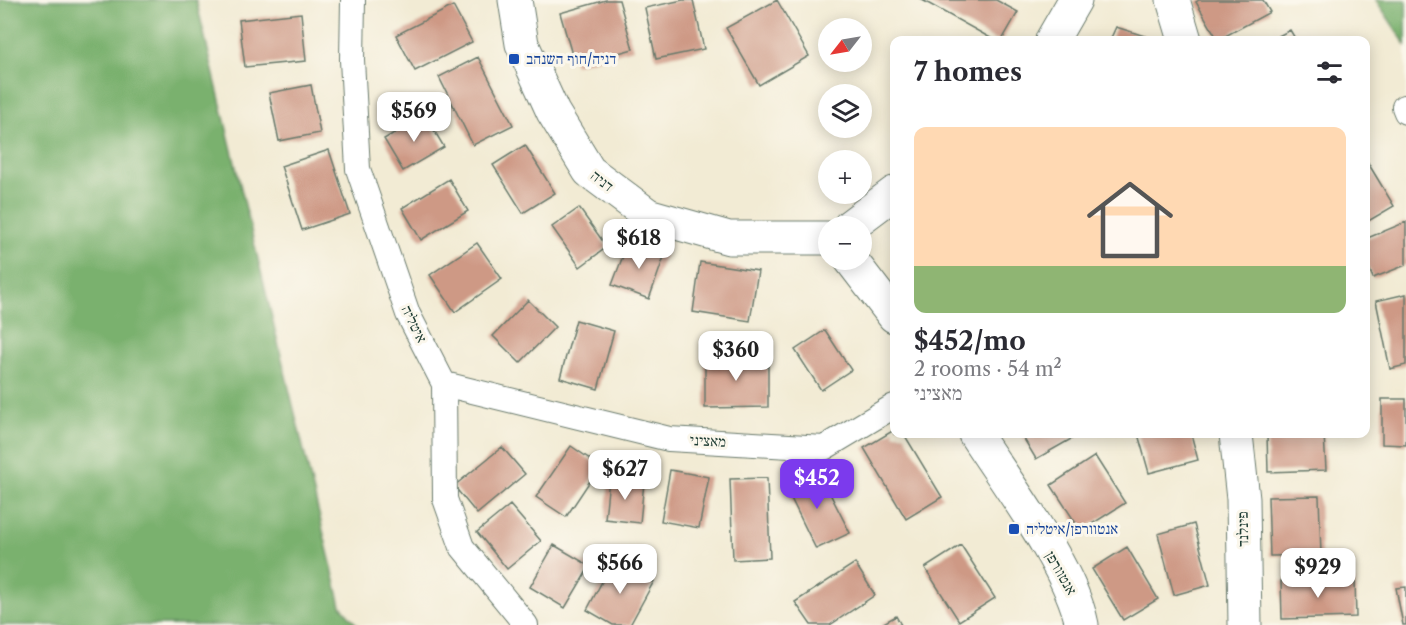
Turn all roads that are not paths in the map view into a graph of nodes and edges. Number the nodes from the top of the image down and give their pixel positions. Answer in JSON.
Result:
{"nodes":[{"id":1,"x":353,"y":0,"type":"edge"},
{"id":2,"x":515,"y":0,"type":"edge"},
{"id":3,"x":1075,"y":0,"type":"edge"},
{"id":4,"x":1173,"y":0,"type":"edge"},
{"id":5,"x":1054,"y":36,"type":"edge"},
{"id":6,"x":1184,"y":36,"type":"edge"},
{"id":7,"x":890,"y":196,"type":"edge"},
{"id":8,"x":863,"y":216,"type":"edge"},
{"id":9,"x":818,"y":238,"type":"edge"},
{"id":10,"x":859,"y":270,"type":"edge"},
{"id":11,"x":890,"y":311,"type":"edge"},
{"id":12,"x":444,"y":384,"type":"junction"},
{"id":13,"x":890,"y":408,"type":"edge"},
{"id":14,"x":978,"y":438,"type":"edge"},
{"id":15,"x":1236,"y":438,"type":"edge"},
{"id":16,"x":526,"y":625,"type":"edge"},
{"id":17,"x":1082,"y":625,"type":"edge"},
{"id":18,"x":1245,"y":625,"type":"edge"}],
"edges":[{"from":1,"to":12,"type":"street","name":"איטליה"},
{"from":2,"to":9,"type":"street","name":"דניה"},
{"from":3,"to":5,"type":"street"},
{"from":4,"to":6,"type":"street"},
{"from":7,"to":8,"type":"street"},
{"from":10,"to":11,"type":"street"},
{"from":12,"to":13,"type":"street","name":"מאציני"},
{"from":12,"to":16,"type":"street","name":"איטליה"},
{"from":14,"to":17,"type":"street","name":"אנטוורפן"},
{"from":15,"to":18,"type":"street","name":"פינלנד"}]}
